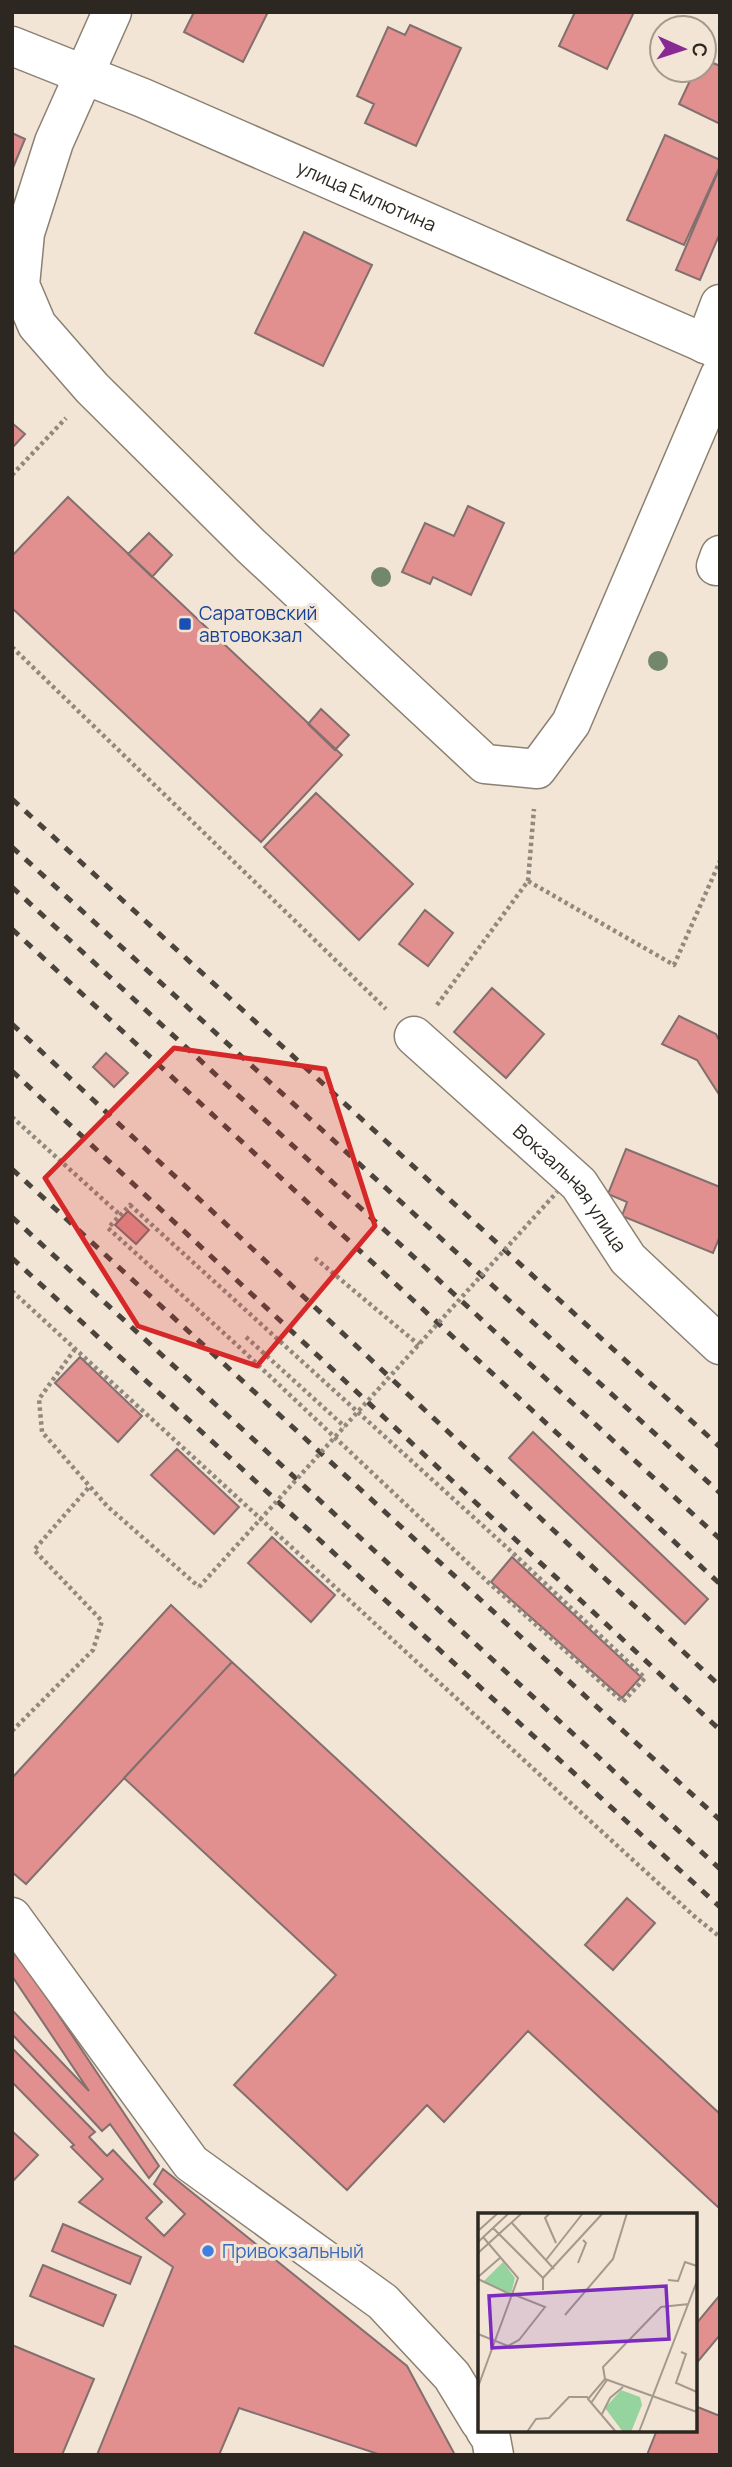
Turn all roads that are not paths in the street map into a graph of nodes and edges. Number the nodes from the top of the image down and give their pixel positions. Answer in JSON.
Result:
{"nodes":[{"id":1,"x":112,"y":12,"type":"edge"},
{"id":2,"x":12,"y":46,"type":"edge"},
{"id":3,"x":84,"y":76,"type":"junction"},
{"id":4,"x":720,"y":304,"type":"edge"},
{"id":5,"x":715,"y":357,"type":"edge"},
{"id":6,"x":414,"y":1036,"type":"road end"},
{"id":7,"x":720,"y":1345,"type":"edge"},
{"id":8,"x":12,"y":1917,"type":"edge"},
{"id":9,"x":478,"y":2421,"type":"edge"}],
"edges":[{"from":1,"to":3,"type":"street"},
{"from":2,"to":3,"type":"street","name":"улица Емлютина"},
{"from":3,"to":5,"type":"street","name":"улица Емлютина"},
{"from":3,"to":5,"type":"street"},
{"from":4,"to":5,"type":"street"},
{"from":6,"to":7,"type":"street","name":"Вокзальная улица"},
{"from":8,"to":9,"type":"street"}]}
